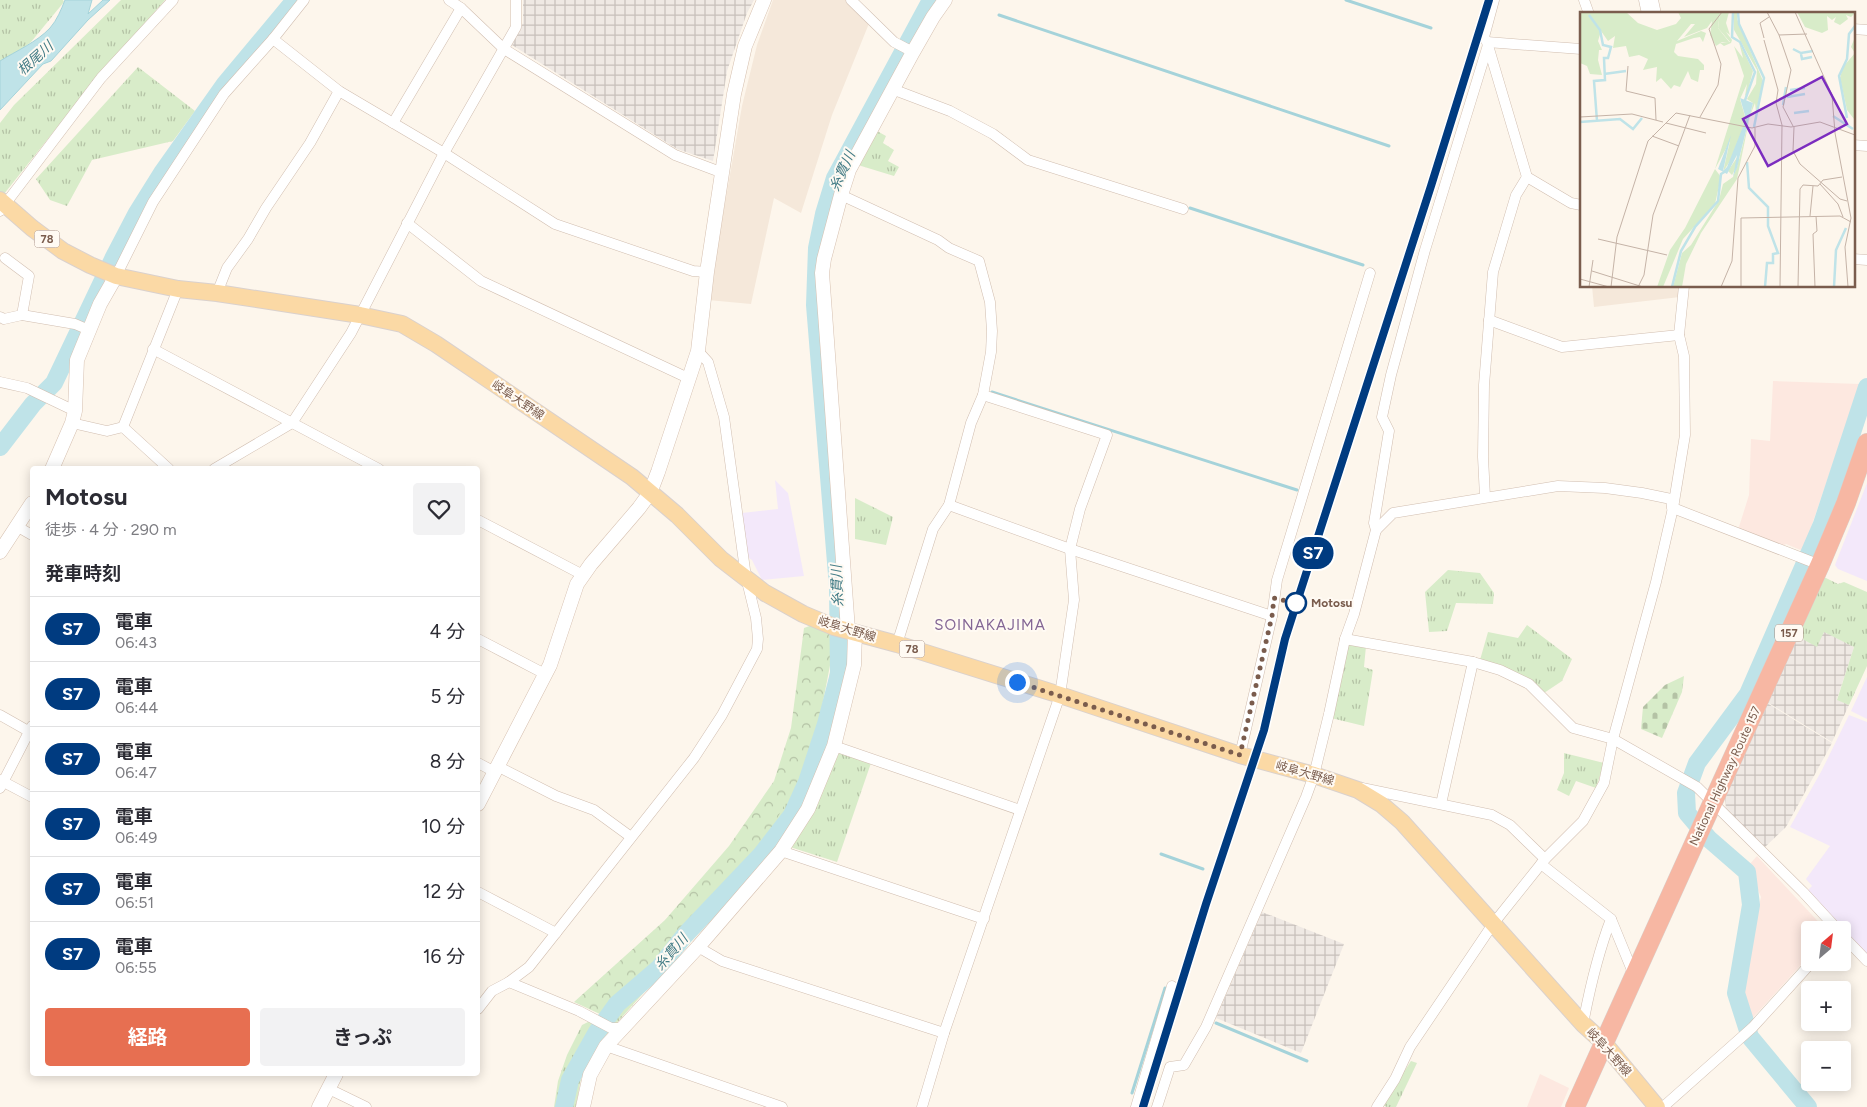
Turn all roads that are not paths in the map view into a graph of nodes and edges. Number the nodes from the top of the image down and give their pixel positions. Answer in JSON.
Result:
{"nodes":[{"id":1,"x":173,"y":0,"type":"edge"},
{"id":2,"x":304,"y":0,"type":"edge"},
{"id":3,"x":449,"y":0,"type":"edge"},
{"id":4,"x":516,"y":0,"type":"edge"},
{"id":5,"x":764,"y":0,"type":"edge"},
{"id":6,"x":851,"y":0,"type":"edge"},
{"id":7,"x":945,"y":0,"type":"edge"},
{"id":8,"x":1494,"y":0,"type":"edge"},
{"id":9,"x":461,"y":8,"type":"junction"},
{"id":10,"x":1854,"y":29,"type":"edge"},
{"id":11,"x":1867,"y":30,"type":"edge"},
{"id":12,"x":272,"y":39,"type":"junction"},
{"id":13,"x":1488,"y":44,"type":"junction"},
{"id":14,"x":504,"y":49,"type":"junction"},
{"id":15,"x":906,"y":49,"type":"junction"},
{"id":16,"x":1580,"y":49,"type":"edge"},
{"id":17,"x":892,"y":89,"type":"junction"},
{"id":18,"x":339,"y":91,"type":"junction"},
{"id":19,"x":393,"y":123,"type":"junction"},
{"id":20,"x":1854,"y":145,"type":"edge"},
{"id":21,"x":1867,"y":146,"type":"edge"},
{"id":22,"x":444,"y":153,"type":"junction"},
{"id":23,"x":723,"y":173,"type":"junction"},
{"id":24,"x":1526,"y":177,"type":"junction"},
{"id":25,"x":841,"y":195,"type":"junction"},
{"id":26,"x":1580,"y":204,"type":"edge"},
{"id":27,"x":2,"y":205,"type":"edge"},
{"id":28,"x":1183,"y":209,"type":"dead end"},
{"id":29,"x":407,"y":223,"type":"junction"},
{"id":30,"x":5,"y":258,"type":"dead end"},
{"id":31,"x":1854,"y":259,"type":"edge"},
{"id":32,"x":1867,"y":260,"type":"edge"},
{"id":33,"x":707,"y":272,"type":"junction"},
{"id":34,"x":1370,"y":272,"type":"dead end"},
{"id":35,"x":110,"y":273,"type":"junction"},
{"id":36,"x":178,"y":288,"type":"junction"},
{"id":37,"x":1684,"y":288,"type":"edge"},
{"id":38,"x":217,"y":293,"type":"junction"},
{"id":39,"x":22,"y":315,"type":"junction"},
{"id":40,"x":360,"y":315,"type":"junction"},
{"id":41,"x":0,"y":317,"type":"edge"},
{"id":42,"x":1489,"y":320,"type":"junction"},
{"id":43,"x":87,"y":329,"type":"junction"},
{"id":44,"x":1679,"y":335,"type":"junction"},
{"id":45,"x":153,"y":349,"type":"junction"},
{"id":46,"x":698,"y":351,"type":"junction"},
{"id":47,"x":688,"y":378,"type":"junction"},
{"id":48,"x":0,"y":382,"type":"edge"},
{"id":49,"x":983,"y":395,"type":"junction"},
{"id":50,"x":73,"y":417,"type":"junction"},
{"id":51,"x":292,"y":423,"type":"junction"},
{"id":52,"x":124,"y":427,"type":"junction"},
{"id":53,"x":1867,"y":443,"type":"edge"},
{"id":54,"x":53,"y":466,"type":"edge"},
{"id":55,"x":166,"y":466,"type":"edge"},
{"id":56,"x":219,"y":466,"type":"edge"},
{"id":57,"x":373,"y":466,"type":"edge"},
{"id":58,"x":650,"y":492,"type":"junction"},
{"id":59,"x":1485,"y":497,"type":"junction"},
{"id":60,"x":949,"y":505,"type":"junction"},
{"id":61,"x":30,"y":506,"type":"edge"},
{"id":62,"x":1673,"y":508,"type":"junction"},
{"id":63,"x":480,"y":521,"type":"edge"},
{"id":64,"x":18,"y":527,"type":"junction"},
{"id":65,"x":1376,"y":530,"type":"junction"},
{"id":66,"x":30,"y":534,"type":"edge"},
{"id":67,"x":1070,"y":548,"type":"junction"},
{"id":68,"x":0,"y":552,"type":"edge"},
{"id":69,"x":1815,"y":563,"type":"junction"},
{"id":70,"x":583,"y":575,"type":"junction"},
{"id":71,"x":746,"y":577,"type":"junction"},
{"id":72,"x":1272,"y":616,"type":"junction"},
{"id":73,"x":851,"y":631,"type":"junction"},
{"id":74,"x":1345,"y":639,"type":"junction"},
{"id":75,"x":480,"y":640,"type":"edge"},
{"id":76,"x":897,"y":644,"type":"junction"},
{"id":77,"x":1473,"y":662,"type":"junction"},
{"id":78,"x":545,"y":674,"type":"junction"},
{"id":79,"x":1060,"y":695,"type":"junction"},
{"id":80,"x":0,"y":715,"type":"edge"},
{"id":81,"x":30,"y":729,"type":"edge"},
{"id":82,"x":30,"y":731,"type":"edge"},
{"id":83,"x":1613,"y":739,"type":"junction"},
{"id":84,"x":834,"y":746,"type":"junction"},
{"id":85,"x":1240,"y":755,"type":"junction"},
{"id":86,"x":480,"y":764,"type":"edge"},
{"id":87,"x":496,"y":768,"type":"junction"},
{"id":88,"x":1314,"y":775,"type":"junction"},
{"id":89,"x":1,"y":784,"type":"edge"},
{"id":90,"x":1358,"y":790,"type":"junction"},
{"id":91,"x":30,"y":796,"type":"edge"},
{"id":92,"x":480,"y":800,"type":"edge"},
{"id":93,"x":1712,"y":802,"type":"junction"},
{"id":94,"x":1441,"y":804,"type":"junction"},
{"id":95,"x":1020,"y":810,"type":"junction"},
{"id":96,"x":631,"y":837,"type":"junction"},
{"id":97,"x":781,"y":851,"type":"junction"},
{"id":98,"x":1543,"y":862,"type":"junction"},
{"id":99,"x":480,"y":893,"type":"edge"},
{"id":100,"x":984,"y":919,"type":"junction"},
{"id":101,"x":1611,"y":919,"type":"junction"},
{"id":102,"x":1830,"y":921,"type":"edge"},
{"id":103,"x":1493,"y":924,"type":"junction"},
{"id":104,"x":556,"y":933,"type":"junction"},
{"id":105,"x":1851,"y":944,"type":"edge"},
{"id":106,"x":698,"y":947,"type":"junction"},
{"id":107,"x":1867,"y":961,"type":"edge"},
{"id":108,"x":1804,"y":971,"type":"edge"},
{"id":109,"x":1634,"y":975,"type":"junction"},
{"id":110,"x":509,"y":982,"type":"junction"},
{"id":111,"x":1172,"y":986,"type":"dead end"},
{"id":112,"x":480,"y":1006,"type":"edge"},
{"id":113,"x":1583,"y":1024,"type":"junction"},
{"id":114,"x":617,"y":1028,"type":"junction"},
{"id":115,"x":944,"y":1033,"type":"junction"},
{"id":116,"x":1604,"y":1043,"type":"junction"},
{"id":117,"x":606,"y":1046,"type":"junction"},
{"id":118,"x":335,"y":1076,"type":"edge"},
{"id":119,"x":329,"y":1089,"type":"junction"},
{"id":120,"x":319,"y":1107,"type":"edge"},
{"id":121,"x":366,"y":1107,"type":"edge"},
{"id":122,"x":583,"y":1107,"type":"edge"},
{"id":123,"x":782,"y":1107,"type":"edge"},
{"id":124,"x":922,"y":1107,"type":"edge"},
{"id":125,"x":1136,"y":1107,"type":"edge"},
{"id":126,"x":1158,"y":1107,"type":"edge"},
{"id":127,"x":1377,"y":1107,"type":"edge"},
{"id":128,"x":1575,"y":1107,"type":"edge"},
{"id":129,"x":1657,"y":1107,"type":"edge"},
{"id":130,"x":1663,"y":1107,"type":"edge"}],
"edges":[{"from":1,"to":27,"type":"street"},
{"from":2,"to":12,"type":"street"},
{"from":3,"to":9,"type":"street"},
{"from":4,"to":14,"type":"street"},
{"from":5,"to":23,"type":"street"},
{"from":6,"to":15,"type":"street"},
{"from":7,"to":15,"type":"street"},
{"from":8,"to":13,"type":"street"},
{"from":9,"to":14,"type":"street"},
{"from":9,"to":19,"type":"street"},
{"from":10,"to":11,"type":"street"},
{"from":12,"to":18,"type":"street"},
{"from":12,"to":35,"type":"street"},
{"from":13,"to":16,"type":"street"},
{"from":13,"to":24,"type":"street"},
{"from":13,"to":65,"type":"street"},
{"from":14,"to":22,"type":"street"},
{"from":14,"to":23,"type":"street"},
{"from":15,"to":17,"type":"street"},
{"from":17,"to":25,"type":"street"},
{"from":17,"to":28,"type":"street"},
{"from":18,"to":19,"type":"street"},
{"from":18,"to":38,"type":"street"},
{"from":19,"to":22,"type":"street"},
{"from":20,"to":21,"type":"street"},
{"from":22,"to":29,"type":"street"},
{"from":22,"to":33,"type":"street"},
{"from":23,"to":33,"type":"street"},
{"from":24,"to":26,"type":"street"},
{"from":24,"to":42,"type":"street"},
{"from":25,"to":49,"type":"street"},
{"from":25,"to":73,"type":"street"},
{"from":27,"to":35,"type":"main road","name":"岐阜大野線","number":"78"},
{"from":29,"to":40,"type":"street"},
{"from":29,"to":47,"type":"street"},
{"from":30,"to":39,"type":"street"},
{"from":31,"to":32,"type":"street"},
{"from":33,"to":46,"type":"street"},
{"from":34,"to":72,"type":"street"},
{"from":35,"to":36,"type":"main road","name":"岐阜大野線","number":"78"},
{"from":35,"to":43,"type":"street"},
{"from":36,"to":38,"type":"main road","name":"岐阜大野線","number":"78"},
{"from":36,"to":45,"type":"street"},
{"from":37,"to":44,"type":"street"},
{"from":38,"to":40,"type":"main road","name":"岐阜大野線","number":"78"},
{"from":39,"to":41,"type":"street"},
{"from":39,"to":43,"type":"street"},
{"from":40,"to":51,"type":"street"},
{"from":40,"to":58,"type":"main road","name":"岐阜大野線","number":"78"},
{"from":42,"to":44,"type":"street"},
{"from":42,"to":59,"type":"street"},
{"from":43,"to":50,"type":"street"},
{"from":44,"to":62,"type":"street"},
{"from":45,"to":51,"type":"street"},
{"from":45,"to":52,"type":"street"},
{"from":46,"to":47,"type":"street"},
{"from":46,"to":71,"type":"street"},
{"from":47,"to":58,"type":"street"},
{"from":48,"to":50,"type":"street"},
{"from":49,"to":60,"type":"street"},
{"from":49,"to":67,"type":"street"},
{"from":50,"to":52,"type":"street"},
{"from":50,"to":54,"type":"street"},
{"from":51,"to":56,"type":"street"},
{"from":51,"to":57,"type":"street"},
{"from":52,"to":55,"type":"street"},
{"from":53,"to":69,"type":"highway","name":"National Highway Route 157","number":"157"},
{"from":58,"to":70,"type":"street"},
{"from":58,"to":71,"type":"main road","name":"岐阜大野線","number":"78"},
{"from":59,"to":62,"type":"street"},
{"from":59,"to":65,"type":"street"},
{"from":60,"to":67,"type":"street"},
{"from":60,"to":76,"type":"street"},
{"from":61,"to":64,"type":"street"},
{"from":62,"to":69,"type":"street"},
{"from":62,"to":83,"type":"street"},
{"from":63,"to":70,"type":"street"},
{"from":64,"to":66,"type":"street"},
{"from":64,"to":68,"type":"street"},
{"from":65,"to":74,"type":"street"},
{"from":67,"to":72,"type":"street"},
{"from":67,"to":79,"type":"street"},
{"from":69,"to":93,"type":"highway","name":"National Highway Route 157","number":"157"},
{"from":70,"to":78,"type":"street"},
{"from":71,"to":73,"type":"main road","name":"岐阜大野線","number":"78"},
{"from":71,"to":96,"type":"street"},
{"from":72,"to":85,"type":"street"},
{"from":73,"to":76,"type":"main road","name":"岐阜大野線","number":"78"},
{"from":73,"to":84,"type":"street"},
{"from":74,"to":77,"type":"street"},
{"from":74,"to":88,"type":"street"},
{"from":75,"to":78,"type":"street"},
{"from":76,"to":79,"type":"main road","name":"岐阜大野線","number":"78"},
{"from":77,"to":83,"type":"street"},
{"from":77,"to":94,"type":"street"},
{"from":78,"to":87,"type":"street"},
{"from":79,"to":85,"type":"main road","name":"岐阜大野線","number":"78"},
{"from":79,"to":95,"type":"street"},
{"from":80,"to":81,"type":"street"},
{"from":82,"to":89,"type":"street"},
{"from":83,"to":93,"type":"street"},
{"from":83,"to":98,"type":"street"},
{"from":84,"to":95,"type":"street"},
{"from":84,"to":97,"type":"street"},
{"from":85,"to":88,"type":"main road","name":"岐阜大野線","number":"78"},
{"from":86,"to":87,"type":"street"},
{"from":87,"to":92,"type":"street"},
{"from":87,"to":96,"type":"street"},
{"from":88,"to":90,"type":"main road","name":"岐阜大野線","number":"78"},
{"from":88,"to":126,"type":"street"},
{"from":89,"to":91,"type":"street"},
{"from":90,"to":94,"type":"street"},
{"from":90,"to":103,"type":"main road","name":"岐阜大野線","number":"78"},
{"from":93,"to":102,"type":"street"},
{"from":93,"to":109,"type":"highway","name":"National Highway Route 157","number":"157"},
{"from":94,"to":98,"type":"street"},
{"from":95,"to":100,"type":"street"},
{"from":96,"to":104,"type":"street"},
{"from":97,"to":100,"type":"street"},
{"from":97,"to":106,"type":"street"},
{"from":98,"to":101,"type":"street"},
{"from":98,"to":103,"type":"street"},
{"from":99,"to":104,"type":"street"},
{"from":100,"to":115,"type":"street"},
{"from":101,"to":109,"type":"street"},
{"from":101,"to":113,"type":"street"},
{"from":103,"to":113,"type":"main road","name":"岐阜大野線","number":"78"},
{"from":103,"to":127,"type":"street"},
{"from":104,"to":110,"type":"street"},
{"from":105,"to":107,"type":"street"},
{"from":106,"to":114,"type":"street"},
{"from":106,"to":115,"type":"street"},
{"from":108,"to":130,"type":"street"},
{"from":109,"to":116,"type":"highway","name":"National Highway Route 157","number":"157"},
{"from":110,"to":112,"type":"street"},
{"from":110,"to":114,"type":"street"},
{"from":111,"to":125,"type":"street"},
{"from":113,"to":116,"type":"main road","name":"岐阜大野線","number":"78"},
{"from":114,"to":117,"type":"street"},
{"from":115,"to":124,"type":"street"},
{"from":116,"to":128,"type":"highway","name":"National Highway Route 157","number":"157"},
{"from":116,"to":129,"type":"main road","name":"岐阜大野線","number":"78"},
{"from":117,"to":122,"type":"street"},
{"from":117,"to":123,"type":"street"},
{"from":118,"to":119,"type":"street"},
{"from":119,"to":120,"type":"street"},
{"from":119,"to":121,"type":"street"}]}
